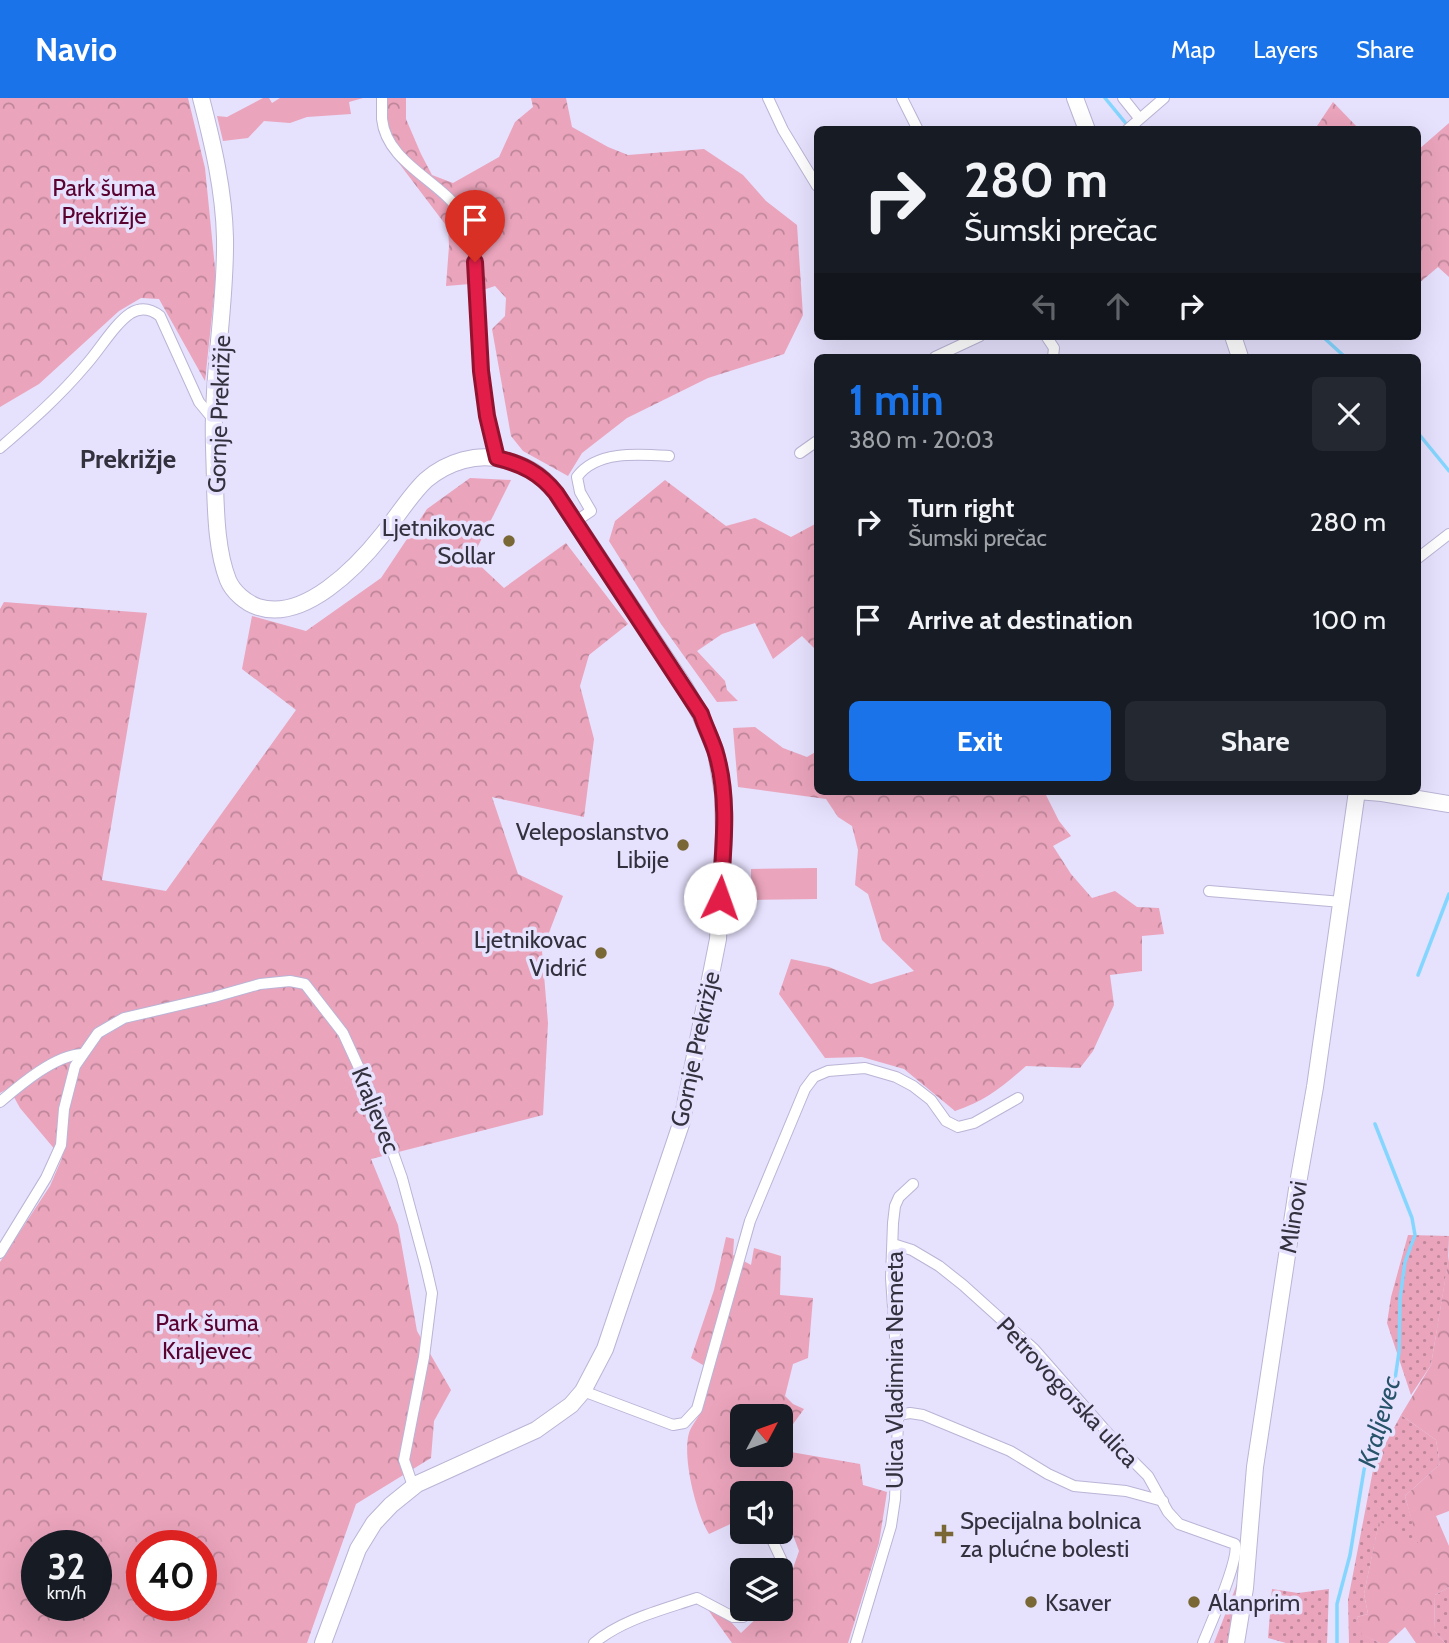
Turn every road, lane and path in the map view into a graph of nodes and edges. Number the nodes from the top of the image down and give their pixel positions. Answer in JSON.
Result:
{"nodes":[{"id":1,"x":201,"y":98,"type":"edge"},
{"id":2,"x":382,"y":98,"type":"edge"},
{"id":3,"x":768,"y":98,"type":"edge"},
{"id":4,"x":902,"y":98,"type":"edge"},
{"id":5,"x":1075,"y":98,"type":"edge"},
{"id":6,"x":1123,"y":98,"type":"edge"},
{"id":7,"x":1164,"y":98,"type":"edge"},
{"id":8,"x":1134,"y":123,"type":"edge"},
{"id":9,"x":916,"y":126,"type":"edge"},
{"id":10,"x":1086,"y":126,"type":"edge"},
{"id":11,"x":814,"y":181,"type":"edge"},
{"id":12,"x":972,"y":340,"type":"edge"},
{"id":13,"x":942,"y":354,"type":"edge"},
{"id":14,"x":214,"y":419,"type":"junction"},
{"id":15,"x":814,"y":443,"type":"edge"},
{"id":16,"x":0,"y":448,"type":"edge"},
{"id":17,"x":800,"y":453,"type":"dead end"},
{"id":18,"x":669,"y":456,"type":"dead end"},
{"id":19,"x":497,"y":458,"type":"junction"},
{"id":20,"x":576,"y":521,"type":"junction"},
{"id":21,"x":1449,"y":534,"type":"edge"},
{"id":22,"x":1421,"y":556,"type":"edge"},
{"id":23,"x":1356,"y":795,"type":"edge"},
{"id":24,"x":1394,"y":795,"type":"edge"},
{"id":25,"x":1449,"y":804,"type":"edge"},
{"id":26,"x":1209,"y":891,"type":"dead end"},
{"id":27,"x":1342,"y":902,"type":"junction"},
{"id":28,"x":82,"y":1054,"type":"junction"},
{"id":29,"x":1018,"y":1098,"type":"dead end"},
{"id":30,"x":0,"y":1102,"type":"edge"},
{"id":31,"x":914,"y":1184,"type":"dead end"},
{"id":32,"x":893,"y":1244,"type":"junction"},
{"id":33,"x":0,"y":1253,"type":"edge"},
{"id":34,"x":583,"y":1391,"type":"junction"},
{"id":35,"x":898,"y":1415,"type":"junction"},
{"id":36,"x":413,"y":1486,"type":"junction"},
{"id":37,"x":1163,"y":1501,"type":"junction"},
{"id":38,"x":730,"y":1615,"type":"edge"},
{"id":39,"x":323,"y":1643,"type":"edge"},
{"id":40,"x":594,"y":1643,"type":"edge"},
{"id":41,"x":856,"y":1643,"type":"edge"},
{"id":42,"x":1203,"y":1643,"type":"edge"},
{"id":43,"x":1236,"y":1643,"type":"edge"}],
"edges":[{"from":1,"to":14,"type":"street","name":"Gornje Prekrižje"},
{"from":2,"to":19,"type":"street"},
{"from":3,"to":11,"type":"street"},
{"from":4,"to":9,"type":"street"},
{"from":5,"to":10,"type":"street"},
{"from":6,"to":8,"type":"street"},
{"from":7,"to":8,"type":"street"},
{"from":12,"to":13,"type":"street"},
{"from":14,"to":16,"type":"street"},
{"from":14,"to":19,"type":"street","name":"Gornje Prekrižje"},
{"from":15,"to":17,"type":"street"},
{"from":18,"to":20,"type":"street"},
{"from":19,"to":20,"type":"street","name":"Gornje Prekrižje"},
{"from":20,"to":34,"type":"street","name":"Gornje Prekrižje"},
{"from":21,"to":22,"type":"street"},
{"from":23,"to":27,"type":"street","name":"Mlinovi"},
{"from":24,"to":25,"type":"street"},
{"from":26,"to":27,"type":"street"},
{"from":27,"to":43,"type":"street","name":"Mlinovi"},
{"from":28,"to":30,"type":"street","name":"Kraljevec"},
{"from":28,"to":33,"type":"street","name":"Kraljevec"},
{"from":28,"to":36,"type":"street","name":"Kraljevec"},
{"from":29,"to":34,"type":"street"},
{"from":31,"to":32,"type":"street","name":"Ulica Vladimira Nemeta"},
{"from":32,"to":35,"type":"street","name":"Ulica Vladimira Nemeta"},
{"from":32,"to":37,"type":"street","name":"Petrovogorska ulica"},
{"from":34,"to":36,"type":"street","name":"Gornje Prekrižje"},
{"from":35,"to":37,"type":"street"},
{"from":35,"to":41,"type":"street","name":"Ulica Vladimira Nemeta"},
{"from":36,"to":39,"type":"street","name":"Gornje Prekrižje"},
{"from":37,"to":42,"type":"street","name":"Petrovogorska ulica"},
{"from":38,"to":40,"type":"street"}]}
